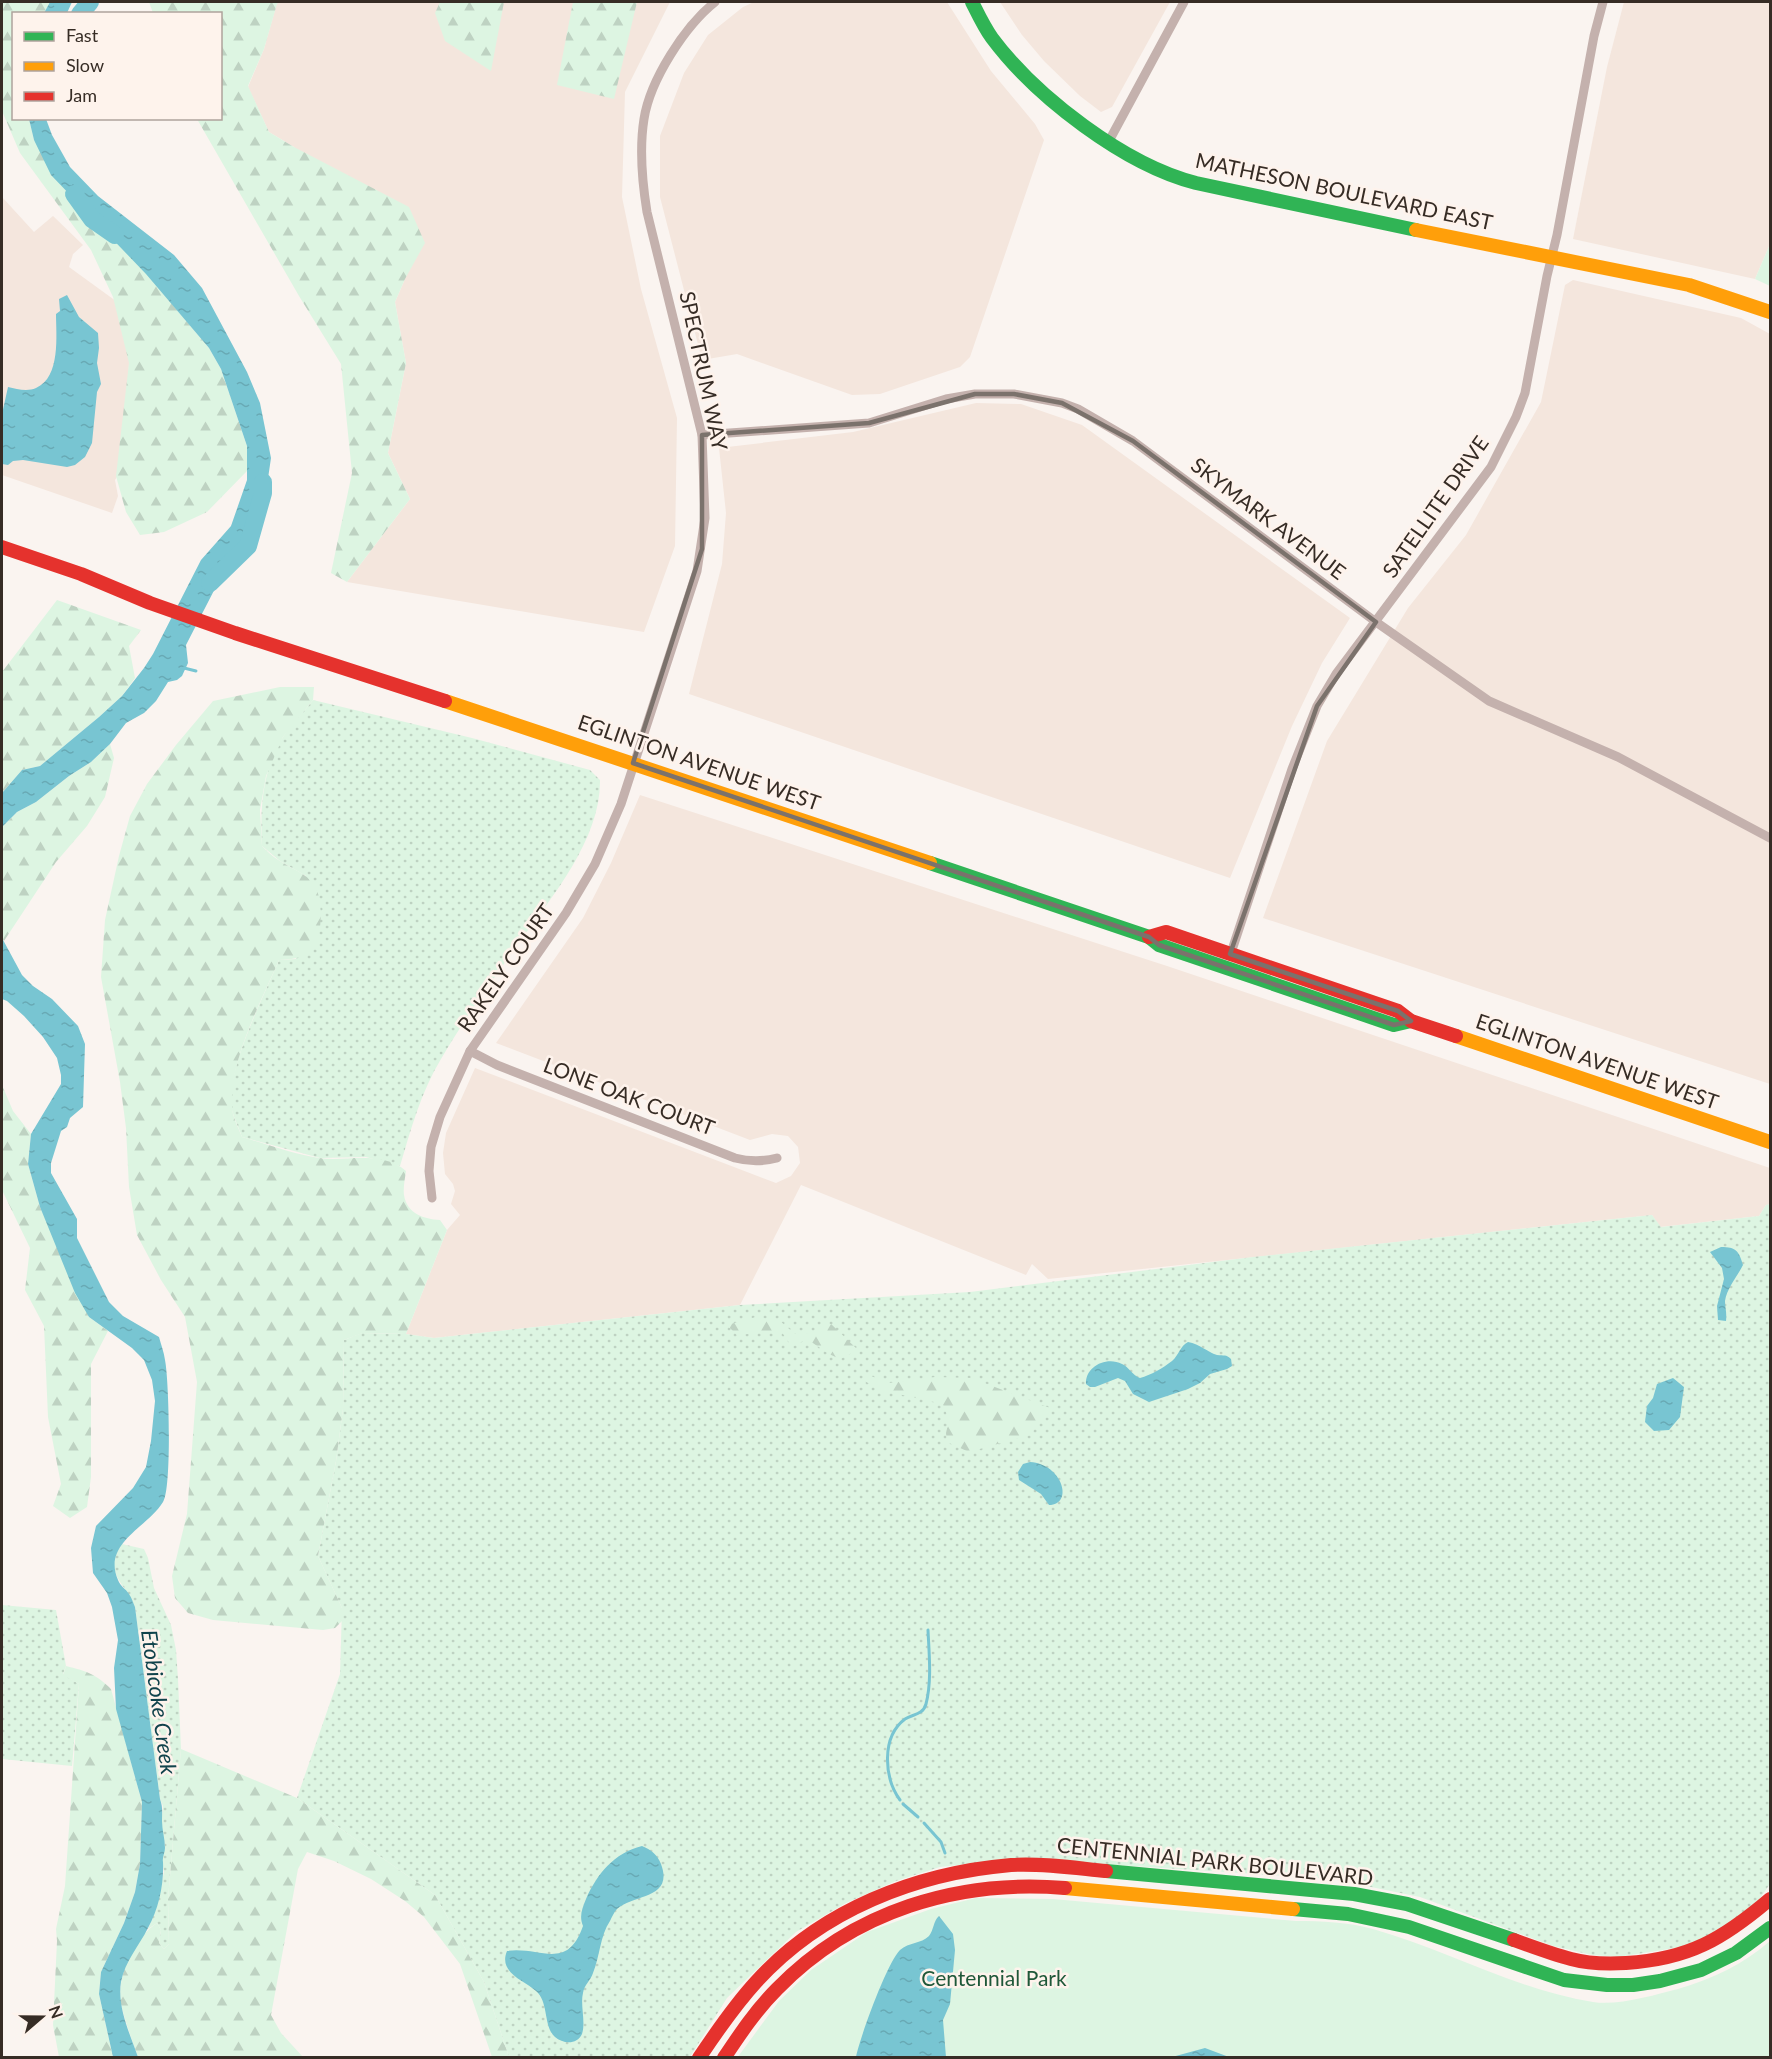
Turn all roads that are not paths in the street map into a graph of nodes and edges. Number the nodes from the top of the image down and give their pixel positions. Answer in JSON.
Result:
{"nodes":[{"id":1,"x":715,"y":2,"type":"edge"},
{"id":2,"x":972,"y":2,"type":"edge"},
{"id":3,"x":1184,"y":2,"type":"edge"},
{"id":4,"x":1603,"y":2,"type":"edge"},
{"id":5,"x":1109,"y":141,"type":"junction"},
{"id":6,"x":1551,"y":258,"type":"junction"},
{"id":7,"x":1770,"y":312,"type":"edge"},
{"id":8,"x":702,"y":435,"type":"junction"},
{"id":9,"x":2,"y":546,"type":"edge"},
{"id":10,"x":1376,"y":622,"type":"junction"},
{"id":11,"x":633,"y":763,"type":"junction"},
{"id":12,"x":1770,"y":838,"type":"edge"},
{"id":13,"x":1149,"y":937,"type":"junction"},
{"id":14,"x":1230,"y":954,"type":"junction"},
{"id":15,"x":1225,"y":968,"type":"junction"},
{"id":16,"x":1411,"y":1021,"type":"junction"},
{"id":17,"x":470,"y":1051,"type":"junction"},
{"id":18,"x":1770,"y":1142,"type":"edge"},
{"id":19,"x":777,"y":1158,"type":"dead end"},
{"id":20,"x":432,"y":1198,"type":"dead end"},
{"id":21,"x":1770,"y":1899,"type":"edge"},
{"id":22,"x":1770,"y":1928,"type":"edge"},
{"id":23,"x":699,"y":2058,"type":"edge"},
{"id":24,"x":724,"y":2058,"type":"edge"}],
"edges":[{"from":1,"to":8,"type":"street","name":"SPECTRUM WAY"},
{"from":2,"to":5,"type":"street","name":"MATHESON BOULEVARD EAST"},
{"from":3,"to":5,"type":"street"},
{"from":4,"to":6,"type":"street","name":"SATELLITE DRIVE"},
{"from":5,"to":6,"type":"street","name":"MATHESON BOULEVARD EAST"},
{"from":6,"to":7,"type":"street","name":"MATHESON BOULEVARD EAST"},
{"from":6,"to":10,"type":"street","name":"SATELLITE DRIVE"},
{"from":8,"to":10,"type":"street","name":"SKYMARK AVENUE"},
{"from":8,"to":11,"type":"street","name":"SPECTRUM WAY"},
{"from":9,"to":11,"type":"street","name":"EGLINTON AVENUE WEST"},
{"from":10,"to":12,"type":"street","name":"SKYMARK AVENUE"},
{"from":10,"to":14,"type":"street","name":"SATELLITE DRIVE"},
{"from":11,"to":13,"type":"street","name":"EGLINTON AVENUE WEST"},
{"from":11,"to":17,"type":"street","name":"RAKELY COURT"},
{"from":13,"to":14,"type":"street","name":"EGLINTON AVENUE WEST"},
{"from":13,"to":15,"type":"street","name":"EGLINTON AVENUE WEST"},
{"from":14,"to":15,"type":"street","name":"SATELLITE DRIVE"},
{"from":14,"to":16,"type":"street","name":"EGLINTON AVENUE WEST"},
{"from":15,"to":16,"type":"street","name":"EGLINTON AVENUE WEST"},
{"from":16,"to":18,"type":"street","name":"EGLINTON AVENUE WEST"},
{"from":17,"to":19,"type":"street","name":"LONE OAK COURT"},
{"from":17,"to":20,"type":"street","name":"RAKELY COURT"},
{"from":21,"to":23,"type":"street","name":"CENTENNIAL PARK BOULEVARD"},
{"from":22,"to":24,"type":"street","name":"CENTENNIAL PARK BOULEVARD"}]}
